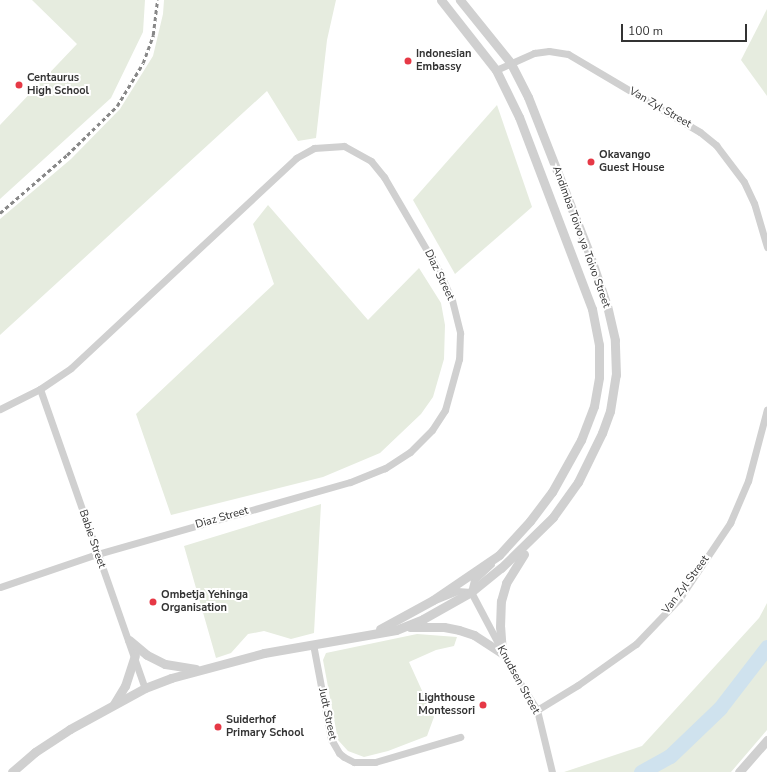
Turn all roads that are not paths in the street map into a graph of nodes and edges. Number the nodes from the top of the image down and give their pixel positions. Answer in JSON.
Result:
{"nodes":[{"id":1,"x":441,"y":0,"type":"edge"},
{"id":2,"x":460,"y":0,"type":"edge"},
{"id":3,"x":510,"y":62,"type":"junction"},
{"id":4,"x":496,"y":70,"type":"junction"},
{"id":5,"x":767,"y":247,"type":"edge"},
{"id":6,"x":40,"y":389,"type":"junction"},
{"id":7,"x":0,"y":409,"type":"edge"},
{"id":8,"x":767,"y":409,"type":"edge"},
{"id":9,"x":553,"y":517,"type":"junction"},
{"id":10,"x":97,"y":554,"type":"junction"},
{"id":11,"x":498,"y":554,"type":"junction"},
{"id":12,"x":0,"y":587,"type":"edge"},
{"id":13,"x":471,"y":592,"type":"junction"},
{"id":14,"x":432,"y":600,"type":"junction"},
{"id":15,"x":407,"y":627,"type":"junction"},
{"id":16,"x":369,"y":634,"type":"junction"},
{"id":17,"x":129,"y":640,"type":"junction"},
{"id":18,"x":312,"y":644,"type":"junction"},
{"id":19,"x":502,"y":653,"type":"junction"},
{"id":20,"x":135,"y":656,"type":"junction"},
{"id":21,"x":200,"y":670,"type":"junction"},
{"id":22,"x":145,"y":688,"type":"junction"},
{"id":23,"x":113,"y":705,"type":"junction"},
{"id":24,"x":537,"y":710,"type":"junction"},
{"id":25,"x":460,"y":737,"type":"dead end"},
{"id":26,"x":767,"y":740,"type":"edge"},
{"id":27,"x":12,"y":772,"type":"edge"},
{"id":28,"x":552,"y":772,"type":"edge"},
{"id":29,"x":738,"y":772,"type":"edge"}],
"edges":[{"from":1,"to":4,"type":"street","name":"Andimba Toivo ya Toivo Street"},
{"from":2,"to":3,"type":"street","name":"Andimba Toivo ya Toivo Street"},
{"from":3,"to":4,"type":"street","name":"Van Zyl Street"},
{"from":3,"to":5,"type":"street","name":"Van Zyl Street"},
{"from":3,"to":9,"type":"street","name":"Andimba Toivo ya Toivo Street"},
{"from":4,"to":11,"type":"street","name":"Andimba Toivo ya Toivo Street"},
{"from":6,"to":7,"type":"street","name":"Diaz Street"},
{"from":6,"to":10,"type":"street","name":"Babie Street"},
{"from":6,"to":10,"type":"street","name":"Diaz Street"},
{"from":8,"to":24,"type":"street","name":"Van Zyl Street"},
{"from":9,"to":13,"type":"street","name":"Andimba Toivo ya Toivo Street"},
{"from":9,"to":19,"type":"street"},
{"from":10,"to":12,"type":"street","name":"Diaz Street"},
{"from":10,"to":17,"type":"street","name":"Babie Street"},
{"from":11,"to":13,"type":"street","name":"Andimba Toivo ya Toivo Street"},
{"from":11,"to":14,"type":"street","name":"Andimba Toivo ya Toivo Street"},
{"from":13,"to":14,"type":"street","name":"Andimba Toivo ya Toivo Street"},
{"from":13,"to":15,"type":"street","name":"Andimba Toivo ya Toivo Street"},
{"from":13,"to":19,"type":"street","name":"Knudsen Street"},
{"from":14,"to":16,"type":"street","name":"Andimba Toivo ya Toivo Street"},
{"from":15,"to":16,"type":"street","name":"Andimba Toivo ya Toivo Street"},
{"from":15,"to":19,"type":"street"},
{"from":16,"to":18,"type":"street","name":"Andimba Toivo ya Toivo Street"},
{"from":17,"to":20,"type":"street","name":"Babie Street"},
{"from":17,"to":21,"type":"street"},
{"from":18,"to":21,"type":"street","name":"Andimba Toivo ya Toivo Street"},
{"from":18,"to":25,"type":"street","name":"Judt Street"},
{"from":19,"to":24,"type":"street","name":"Knudsen Street"},
{"from":20,"to":22,"type":"street","name":"Babie Street"},
{"from":20,"to":23,"type":"street"},
{"from":21,"to":22,"type":"street","name":"Andimba Toivo ya Toivo Street"},
{"from":22,"to":23,"type":"street","name":"Andimba Toivo ya Toivo Street"},
{"from":23,"to":27,"type":"street","name":"Andimba Toivo ya Toivo Street"},
{"from":24,"to":28,"type":"street","name":"Knudsen Street"},
{"from":26,"to":29,"type":"street"}]}
